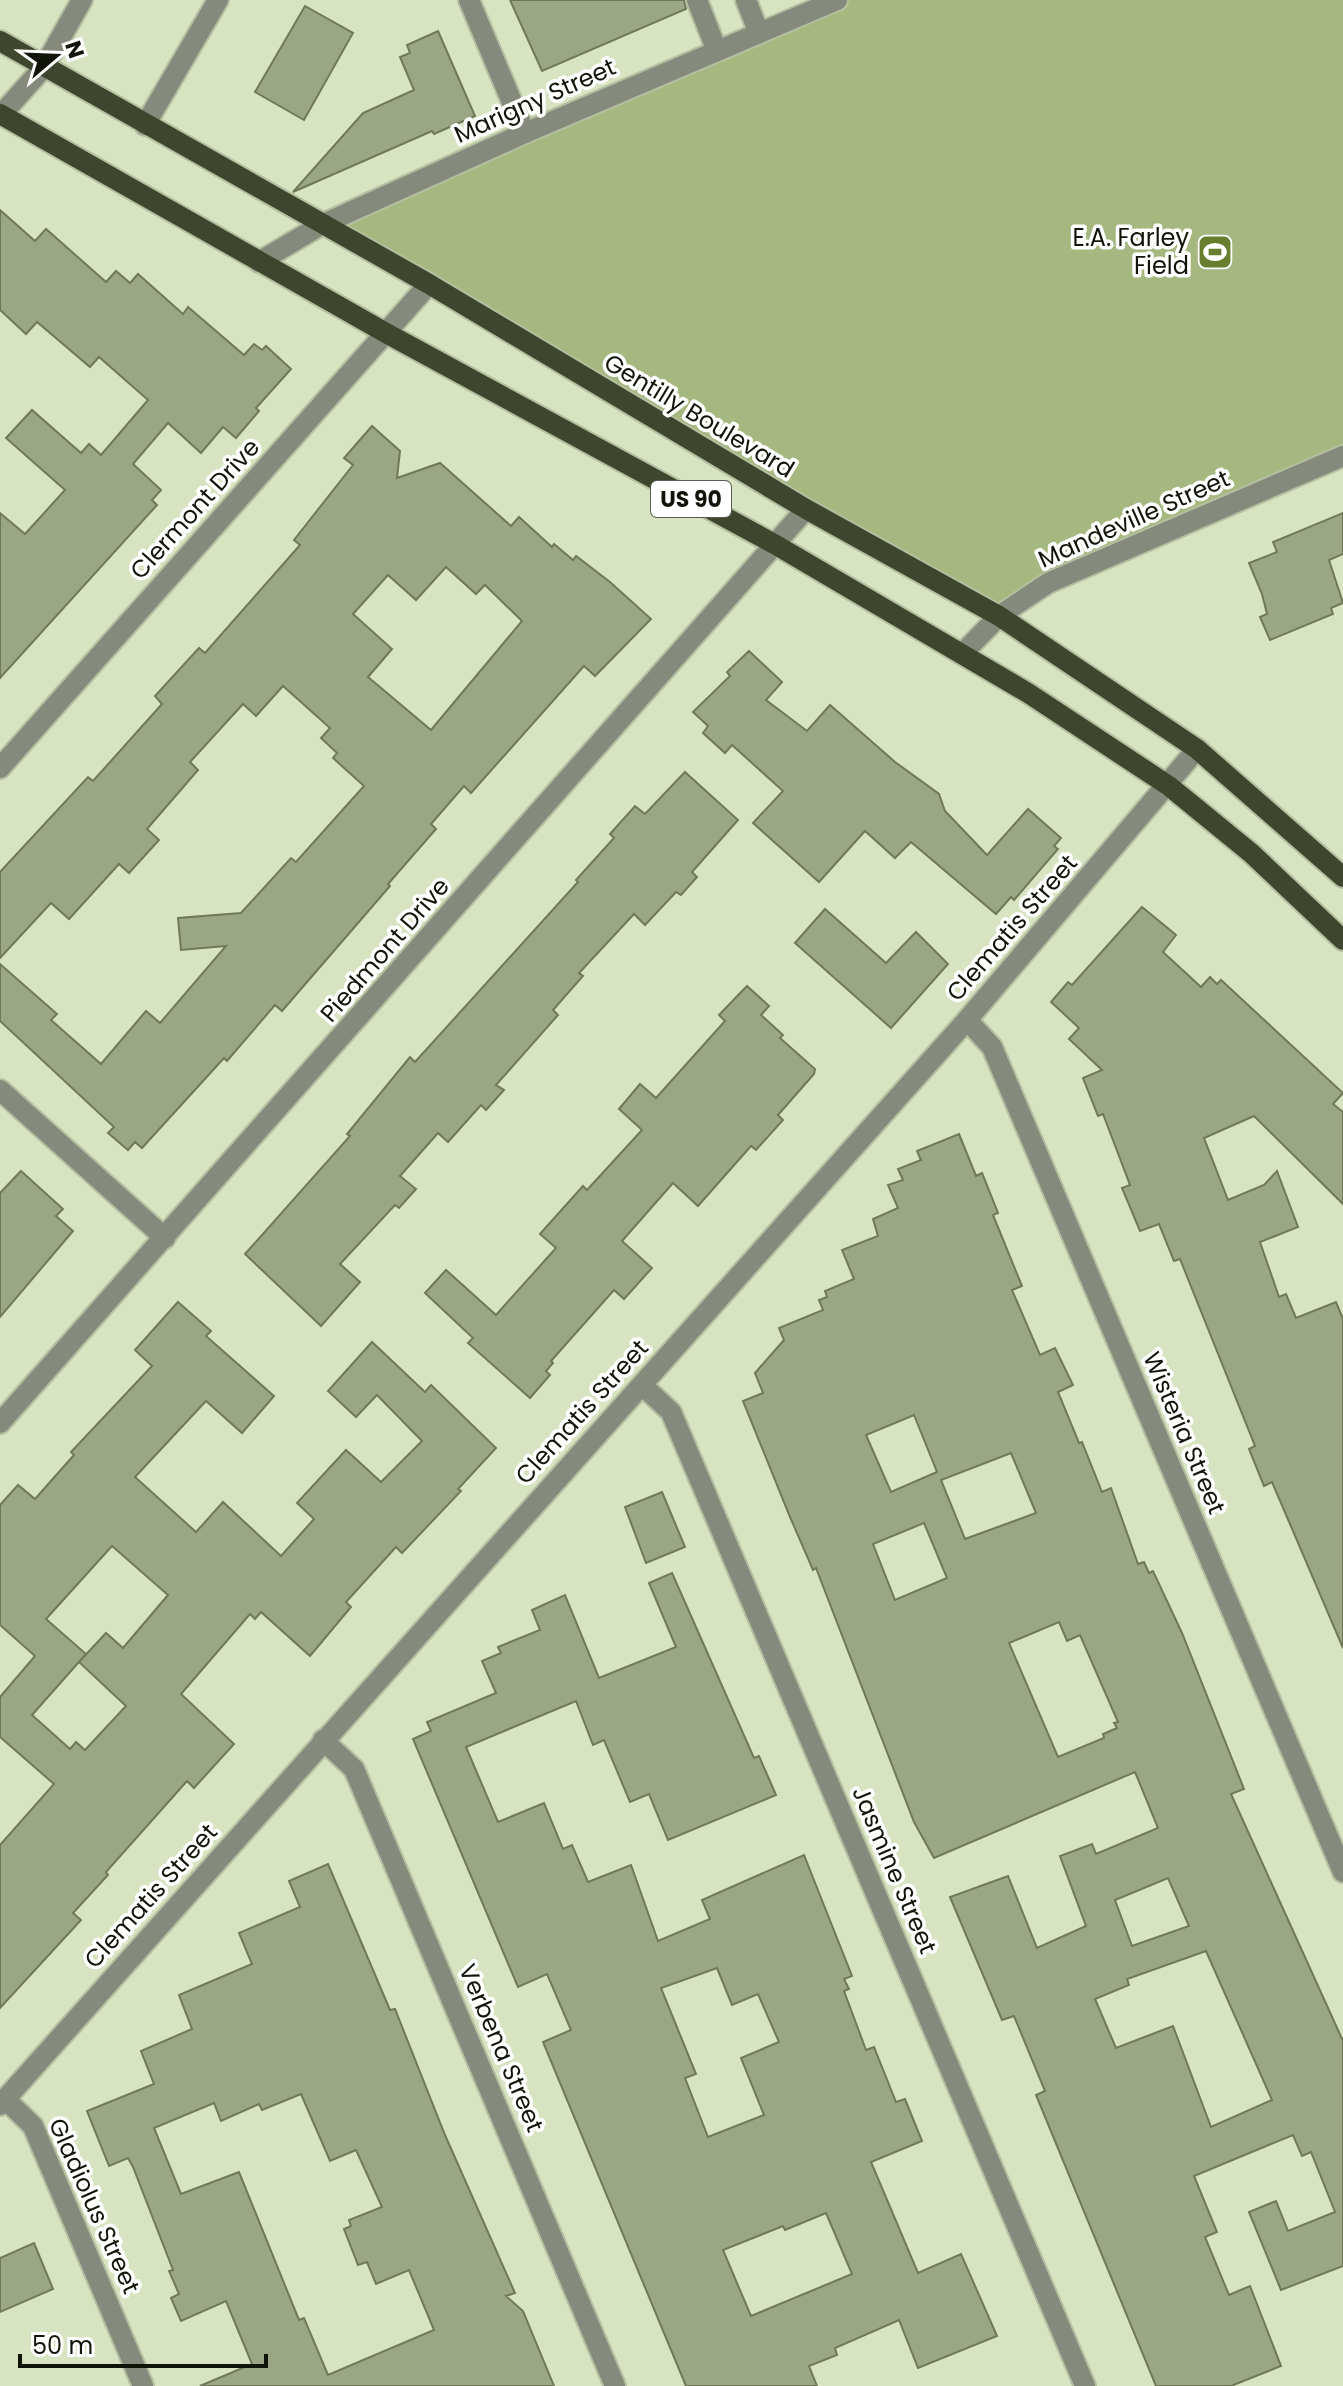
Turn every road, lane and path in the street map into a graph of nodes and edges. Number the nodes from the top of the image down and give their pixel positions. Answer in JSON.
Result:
{"nodes":[{"id":1,"x":82,"y":0,"type":"edge"},
{"id":2,"x":218,"y":0,"type":"edge"},
{"id":3,"x":469,"y":0,"type":"edge"},
{"id":4,"x":697,"y":0,"type":"edge"},
{"id":5,"x":746,"y":0,"type":"edge"},
{"id":6,"x":837,"y":0,"type":"edge"},
{"id":7,"x":759,"y":33,"type":"junction"},
{"id":8,"x":0,"y":41,"type":"edge"},
{"id":9,"x":717,"y":51,"type":"junction"},
{"id":10,"x":44,"y":67,"type":"junction"},
{"id":11,"x":0,"y":115,"type":"edge"},
{"id":12,"x":145,"y":125,"type":"junction"},
{"id":13,"x":525,"y":133,"type":"junction"},
{"id":14,"x":321,"y":225,"type":"junction"},
{"id":15,"x":259,"y":262,"type":"junction"},
{"id":16,"x":429,"y":284,"type":"junction"},
{"id":17,"x":386,"y":333,"type":"junction"},
{"id":18,"x":1343,"y":456,"type":"edge"},
{"id":19,"x":806,"y":509,"type":"junction"},
{"id":20,"x":776,"y":545,"type":"junction"},
{"id":21,"x":999,"y":616,"type":"junction"},
{"id":22,"x":962,"y":654,"type":"junction"},
{"id":23,"x":1197,"y":749,"type":"junction"},
{"id":24,"x":0,"y":768,"type":"edge"},
{"id":25,"x":1169,"y":786,"type":"junction"},
{"id":26,"x":1343,"y":877,"type":"edge"},
{"id":27,"x":1343,"y":940,"type":"edge"},
{"id":28,"x":967,"y":1020,"type":"junction"},
{"id":29,"x":0,"y":1090,"type":"edge"},
{"id":30,"x":165,"y":1238,"type":"junction"},
{"id":31,"x":642,"y":1385,"type":"junction"},
{"id":32,"x":0,"y":1423,"type":"edge"},
{"id":33,"x":323,"y":1740,"type":"junction"},
{"id":34,"x":1343,"y":1872,"type":"edge"},
{"id":35,"x":2,"y":2102,"type":"edge"},
{"id":36,"x":143,"y":2386,"type":"edge"},
{"id":37,"x":615,"y":2386,"type":"edge"},
{"id":38,"x":1085,"y":2386,"type":"edge"}],
"edges":[{"from":1,"to":10,"type":"street"},
{"from":2,"to":12,"type":"street"},
{"from":3,"to":13,"type":"street"},
{"from":4,"to":9,"type":"street"},
{"from":5,"to":7,"type":"street"},
{"from":6,"to":7,"type":"street","name":"Marigny Street"},
{"from":7,"to":9,"type":"street","name":"Marigny Street"},
{"from":8,"to":10,"type":"main road","name":"Gentilly Boulevard","number":"US 90"},
{"from":9,"to":13,"type":"street","name":"Marigny Street"},
{"from":10,"to":11,"type":"street"},
{"from":10,"to":12,"type":"main road","name":"Gentilly Boulevard","number":"US 90"},
{"from":11,"to":15,"type":"main road","number":"US 90"},
{"from":12,"to":14,"type":"main road","name":"Gentilly Boulevard","number":"US 90"},
{"from":13,"to":14,"type":"street","name":"Marigny Street"},
{"from":14,"to":15,"type":"street","name":"Marigny Street"},
{"from":14,"to":16,"type":"main road","name":"Gentilly Boulevard","number":"US 90"},
{"from":15,"to":17,"type":"main road","number":"US 90"},
{"from":16,"to":17,"type":"street","name":"Clermont Drive"},
{"from":16,"to":19,"type":"main road","name":"Gentilly Boulevard","number":"US 90"},
{"from":17,"to":20,"type":"main road","number":"US 90"},
{"from":17,"to":24,"type":"street","name":"Clermont Drive"},
{"from":18,"to":21,"type":"street","name":"Mandeville Street"},
{"from":19,"to":20,"type":"street","name":"Piedmont Drive"},
{"from":19,"to":21,"type":"main road","name":"Gentilly Boulevard","number":"US 90"},
{"from":20,"to":22,"type":"main road","number":"US 90"},
{"from":20,"to":30,"type":"street","name":"Piedmont Drive"},
{"from":21,"to":22,"type":"street","name":"Mandeville Street"},
{"from":21,"to":23,"type":"main road","name":"Gentilly Boulevard","number":"US 90"},
{"from":22,"to":25,"type":"main road","number":"US 90"},
{"from":23,"to":25,"type":"street","name":"Clematis Street"},
{"from":23,"to":26,"type":"main road","name":"Gentilly Boulevard","number":"US 90"},
{"from":25,"to":27,"type":"main road","number":"US 90"},
{"from":25,"to":28,"type":"street","name":"Clematis Street"},
{"from":28,"to":31,"type":"street","name":"Clematis Street"},
{"from":28,"to":34,"type":"street","name":"Wisteria Street"},
{"from":29,"to":30,"type":"street"},
{"from":30,"to":32,"type":"street","name":"Piedmont Drive"},
{"from":31,"to":33,"type":"street","name":"Clematis Street"},
{"from":31,"to":38,"type":"street","name":"Jasmine Street"},
{"from":33,"to":35,"type":"street","name":"Clematis Street"},
{"from":33,"to":37,"type":"street","name":"Verbena Street"},
{"from":35,"to":36,"type":"street","name":"Gladiolus Street"}]}
